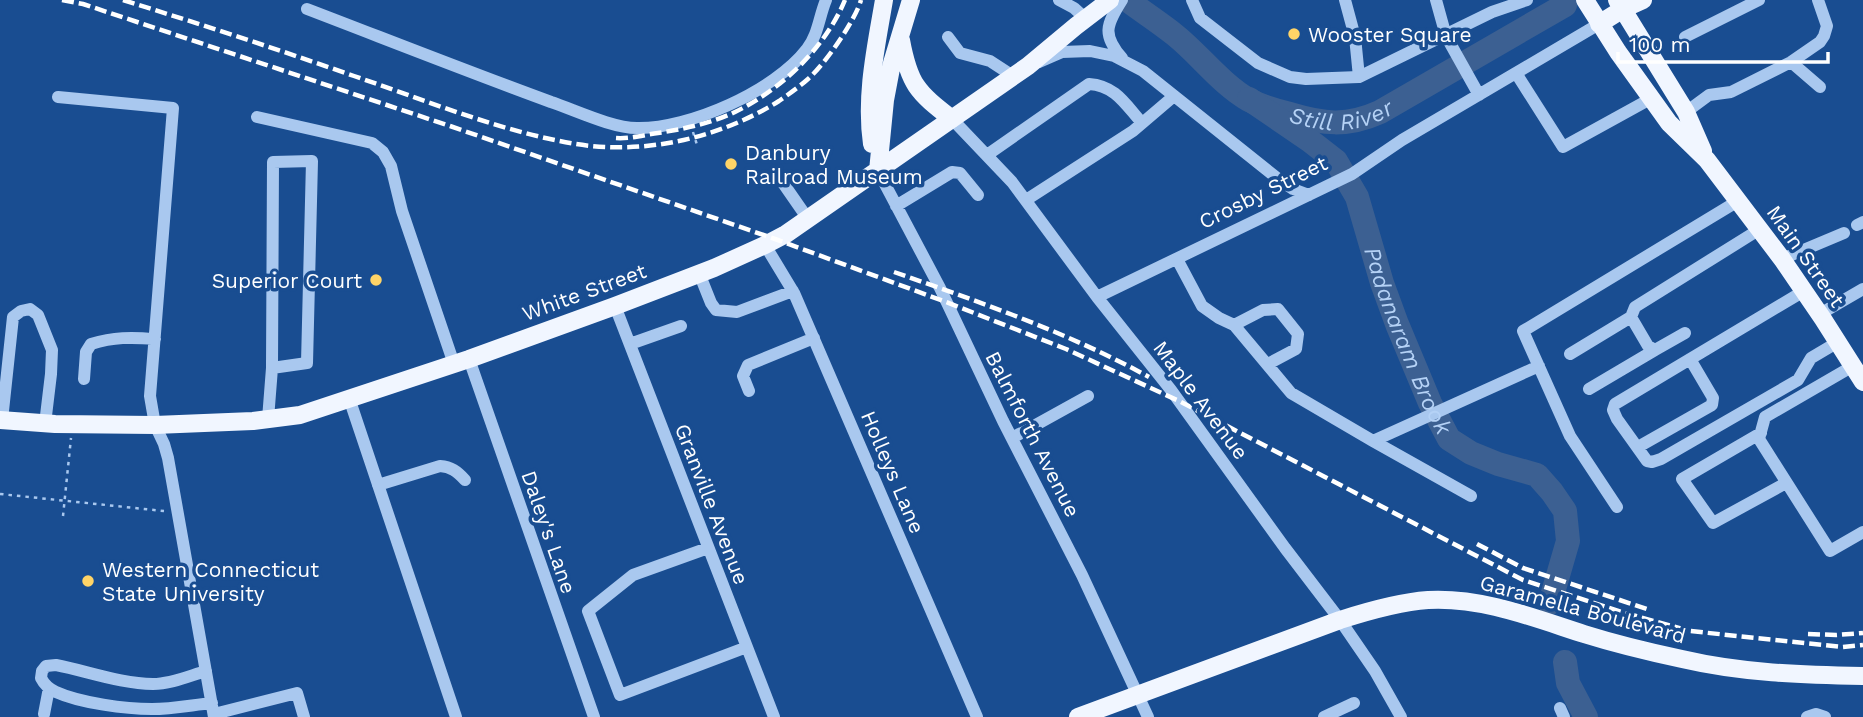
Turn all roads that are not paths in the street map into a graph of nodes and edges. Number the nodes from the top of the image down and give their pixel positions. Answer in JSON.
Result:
{"nodes":[{"id":1,"x":826,"y":0,"type":"edge"},
{"id":2,"x":884,"y":0,"type":"edge"},
{"id":3,"x":911,"y":0,"type":"edge"},
{"id":4,"x":1059,"y":0,"type":"edge"},
{"id":5,"x":1122,"y":0,"type":"edge"},
{"id":6,"x":1192,"y":0,"type":"edge"},
{"id":7,"x":1345,"y":0,"type":"edge"},
{"id":8,"x":1436,"y":0,"type":"edge"},
{"id":9,"x":1527,"y":0,"type":"edge"},
{"id":10,"x":1585,"y":0,"type":"edge"},
{"id":11,"x":1643,"y":0,"type":"edge"},
{"id":12,"x":1759,"y":0,"type":"edge"},
{"id":13,"x":1818,"y":0,"type":"edge"},
{"id":14,"x":1620,"y":4,"type":"edge"},
{"id":15,"x":1489,"y":6,"type":"edge"},
{"id":16,"x":307,"y":9,"type":"dead end"},
{"id":17,"x":1101,"y":11,"type":"edge"},
{"id":18,"x":1599,"y":24,"type":"junction"},
{"id":19,"x":900,"y":36,"type":"junction"},
{"id":20,"x":1446,"y":36,"type":"junction"},
{"id":21,"x":948,"y":37,"type":"dead end"},
{"id":22,"x":1685,"y":37,"type":"dead end"},
{"id":23,"x":1125,"y":62,"type":"junction"},
{"id":24,"x":1791,"y":62,"type":"junction"},
{"id":25,"x":1021,"y":71,"type":"junction"},
{"id":26,"x":1516,"y":73,"type":"junction"},
{"id":27,"x":1359,"y":77,"type":"junction"},
{"id":28,"x":1820,"y":87,"type":"dead end"},
{"id":29,"x":1479,"y":95,"type":"junction"},
{"id":30,"x":1174,"y":96,"type":"junction"},
{"id":31,"x":58,"y":97,"type":"dead end"},
{"id":32,"x":1652,"y":99,"type":"junction"},
{"id":33,"x":1686,"y":112,"type":"junction"},
{"id":34,"x":257,"y":117,"type":"dead end"},
{"id":35,"x":951,"y":119,"type":"junction"},
{"id":36,"x":1142,"y":123,"type":"junction"},
{"id":37,"x":987,"y":155,"type":"junction"},
{"id":38,"x":1707,"y":160,"type":"junction"},
{"id":39,"x":878,"y":171,"type":"junction"},
{"id":40,"x":783,"y":183,"type":"dead end"},
{"id":41,"x":1315,"y":192,"type":"junction"},
{"id":42,"x":978,"y":195,"type":"dead end"},
{"id":43,"x":1026,"y":200,"type":"junction"},
{"id":44,"x":1738,"y":201,"type":"junction"},
{"id":45,"x":897,"y":206,"type":"junction"},
{"id":46,"x":808,"y":219,"type":"junction"},
{"id":47,"x":1760,"y":229,"type":"junction"},
{"id":48,"x":1844,"y":233,"type":"dead end"},
{"id":49,"x":765,"y":245,"type":"junction"},
{"id":50,"x":1177,"y":259,"type":"junction"},
{"id":51,"x":1782,"y":259,"type":"junction"},
{"id":52,"x":699,"y":273,"type":"junction"},
{"id":53,"x":1863,"y":289,"type":"edge"},
{"id":54,"x":793,"y":290,"type":"junction"},
{"id":55,"x":1804,"y":291,"type":"junction"},
{"id":56,"x":1097,"y":297,"type":"junction"},
{"id":57,"x":615,"y":306,"type":"junction"},
{"id":58,"x":1820,"y":314,"type":"junction"},
{"id":59,"x":1631,"y":317,"type":"junction"},
{"id":60,"x":1234,"y":325,"type":"junction"},
{"id":61,"x":681,"y":326,"type":"dead end"},
{"id":62,"x":1685,"y":333,"type":"dead end"},
{"id":63,"x":814,"y":338,"type":"junction"},
{"id":64,"x":155,"y":339,"type":"junction"},
{"id":65,"x":1838,"y":342,"type":"junction"},
{"id":66,"x":630,"y":344,"type":"junction"},
{"id":67,"x":1655,"y":350,"type":"junction"},
{"id":68,"x":1570,"y":354,"type":"dead end"},
{"id":69,"x":1689,"y":359,"type":"junction"},
{"id":70,"x":462,"y":361,"type":"junction"},
{"id":71,"x":1268,"y":364,"type":"junction"},
{"id":72,"x":1539,"y":366,"type":"junction"},
{"id":73,"x":1853,"y":366,"type":"junction"},
{"id":74,"x":272,"y":368,"type":"junction"},
{"id":75,"x":84,"y":379,"type":"dead end"},
{"id":76,"x":1863,"y":382,"type":"edge"},
{"id":77,"x":1589,"y":389,"type":"dead end"},
{"id":78,"x":749,"y":391,"type":"dead end"},
{"id":79,"x":1088,"y":396,"type":"dead end"},
{"id":80,"x":349,"y":398,"type":"junction"},
{"id":81,"x":268,"y":419,"type":"junction"},
{"id":82,"x":1,"y":420,"type":"edge"},
{"id":83,"x":46,"y":424,"type":"junction"},
{"id":84,"x":155,"y":425,"type":"junction"},
{"id":85,"x":1761,"y":433,"type":"junction"},
{"id":86,"x":1012,"y":438,"type":"junction"},
{"id":87,"x":1373,"y":441,"type":"junction"},
{"id":88,"x":1638,"y":447,"type":"junction"},
{"id":89,"x":465,"y":480,"type":"dead end"},
{"id":90,"x":378,"y":485,"type":"junction"},
{"id":91,"x":1790,"y":488,"type":"junction"},
{"id":92,"x":1471,"y":496,"type":"dead end"},
{"id":93,"x":1617,"y":507,"type":"dead end"},
{"id":94,"x":1863,"y":532,"type":"edge"},
{"id":95,"x":709,"y":548,"type":"junction"},
{"id":96,"x":1340,"y":620,"type":"junction"},
{"id":97,"x":747,"y":647,"type":"junction"},
{"id":98,"x":206,"y":671,"type":"junction"},
{"id":99,"x":1863,"y":676,"type":"edge"},
{"id":100,"x":49,"y":688,"type":"junction"},
{"id":101,"x":1138,"y":694,"type":"junction"},
{"id":102,"x":1354,"y":703,"type":"dead end"},
{"id":103,"x":213,"y":711,"type":"edge"},
{"id":104,"x":132,"y":713,"type":"edge"},
{"id":105,"x":44,"y":714,"type":"dead end"},
{"id":106,"x":304,"y":717,"type":"edge"},
{"id":107,"x":456,"y":717,"type":"edge"},
{"id":108,"x":594,"y":717,"type":"edge"},
{"id":109,"x":774,"y":717,"type":"edge"},
{"id":110,"x":977,"y":717,"type":"edge"},
{"id":111,"x":1078,"y":717,"type":"edge"},
{"id":112,"x":1148,"y":717,"type":"edge"},
{"id":113,"x":1324,"y":717,"type":"edge"},
{"id":114,"x":1401,"y":717,"type":"edge"},
{"id":115,"x":1807,"y":717,"type":"edge"},
{"id":116,"x":1825,"y":717,"type":"edge"}],
"edges":[{"from":1,"to":16,"type":"street"},
{"from":2,"to":39,"type":"main road"},
{"from":3,"to":19,"type":"main road"},
{"from":4,"to":17,"type":"street"},
{"from":5,"to":17,"type":"street"},
{"from":6,"to":27,"type":"street"},
{"from":7,"to":27,"type":"street"},
{"from":8,"to":20,"type":"street"},
{"from":9,"to":15,"type":"street"},
{"from":10,"to":18,"type":"main road","name":"Main Street"},
{"from":11,"to":14,"type":"main road","name":"Crosby Street"},
{"from":12,"to":22,"type":"street"},
{"from":13,"to":24,"type":"street"},
{"from":14,"to":18,"type":"main road","name":"Crosby Street"},
{"from":14,"to":33,"type":"main road","name":"Main Street"},
{"from":15,"to":20,"type":"street"},
{"from":17,"to":23,"type":"street"},
{"from":17,"to":25,"type":"main road","name":"White Street"},
{"from":18,"to":26,"type":"street","name":"Crosby Street"},
{"from":18,"to":32,"type":"main road","name":"Main Street"},
{"from":19,"to":35,"type":"main road"},
{"from":19,"to":39,"type":"main road"},
{"from":20,"to":27,"type":"street"},
{"from":20,"to":29,"type":"street"},
{"from":21,"to":25,"type":"street"},
{"from":23,"to":25,"type":"street"},
{"from":23,"to":30,"type":"street"},
{"from":24,"to":28,"type":"street"},
{"from":24,"to":33,"type":"street"},
{"from":25,"to":35,"type":"main road","name":"White Street"},
{"from":26,"to":29,"type":"street","name":"Crosby Street"},
{"from":26,"to":32,"type":"street"},
{"from":29,"to":41,"type":"street","name":"Crosby Street"},
{"from":30,"to":36,"type":"street"},
{"from":30,"to":41,"type":"street"},
{"from":31,"to":64,"type":"street"},
{"from":32,"to":38,"type":"main road","name":"Main Street"},
{"from":33,"to":38,"type":"main road","name":"Main Street"},
{"from":34,"to":70,"type":"street","name":"Daley's Lane"},
{"from":35,"to":37,"type":"street","name":"Maple Avenue"},
{"from":35,"to":39,"type":"main road","name":"White Street"},
{"from":36,"to":37,"type":"street"},
{"from":36,"to":43,"type":"street"},
{"from":37,"to":43,"type":"street","name":"Maple Avenue"},
{"from":38,"to":44,"type":"main road","name":"Main Street"},
{"from":39,"to":45,"type":"street","name":"Balmforth Avenue"},
{"from":39,"to":46,"type":"main road","name":"White Street"},
{"from":40,"to":46,"type":"street"},
{"from":41,"to":50,"type":"street","name":"Crosby Street"},
{"from":42,"to":45,"type":"street"},
{"from":43,"to":56,"type":"street","name":"Maple Avenue"},
{"from":44,"to":47,"type":"main road","name":"Main Street"},
{"from":44,"to":72,"type":"street"},
{"from":45,"to":86,"type":"street","name":"Balmforth Avenue"},
{"from":46,"to":49,"type":"main road","name":"White Street"},
{"from":47,"to":51,"type":"main road","name":"Main Street"},
{"from":47,"to":59,"type":"street"},
{"from":48,"to":51,"type":"street"},
{"from":49,"to":52,"type":"main road","name":"White Street"},
{"from":49,"to":54,"type":"street","name":"Holleys Lane"},
{"from":50,"to":56,"type":"street","name":"Crosby Street"},
{"from":50,"to":60,"type":"street"},
{"from":51,"to":55,"type":"main road","name":"Main Street"},
{"from":52,"to":54,"type":"street"},
{"from":52,"to":57,"type":"main road","name":"White Street"},
{"from":53,"to":58,"type":"street"},
{"from":54,"to":63,"type":"street","name":"Holleys Lane"},
{"from":55,"to":58,"type":"main road","name":"Main Street"},
{"from":55,"to":69,"type":"street"},
{"from":56,"to":96,"type":"street","name":"Maple Avenue"},
{"from":57,"to":66,"type":"street","name":"Granville Avenue"},
{"from":57,"to":70,"type":"main road","name":"White Street"},
{"from":58,"to":65,"type":"main road","name":"Main Street"},
{"from":59,"to":67,"type":"street"},
{"from":59,"to":68,"type":"street"},
{"from":60,"to":71,"type":"street"},
{"from":60,"to":71,"type":"street"},
{"from":61,"to":66,"type":"street"},
{"from":62,"to":67,"type":"street"},
{"from":63,"to":78,"type":"street"},
{"from":63,"to":110,"type":"street","name":"Holleys Lane"},
{"from":64,"to":75,"type":"street"},
{"from":64,"to":84,"type":"street"},
{"from":65,"to":73,"type":"main road","name":"Main Street"},
{"from":65,"to":88,"type":"street"},
{"from":66,"to":95,"type":"street","name":"Granville Avenue"},
{"from":67,"to":77,"type":"street"},
{"from":69,"to":88,"type":"street"},
{"from":69,"to":88,"type":"street"},
{"from":70,"to":80,"type":"main road","name":"White Street"},
{"from":70,"to":108,"type":"street","name":"Daley's Lane"},
{"from":71,"to":87,"type":"street"},
{"from":72,"to":87,"type":"street"},
{"from":72,"to":93,"type":"street"},
{"from":73,"to":76,"type":"main road","name":"Main Street"},
{"from":73,"to":85,"type":"street"},
{"from":74,"to":74,"type":"street"},
{"from":74,"to":81,"type":"street"},
{"from":79,"to":86,"type":"street"},
{"from":80,"to":81,"type":"main road","name":"White Street"},
{"from":80,"to":90,"type":"street"},
{"from":81,"to":84,"type":"main road","name":"White Street"},
{"from":82,"to":83,"type":"main road","name":"White Street"},
{"from":82,"to":83,"type":"street"},
{"from":83,"to":84,"type":"main road","name":"White Street"},
{"from":84,"to":98,"type":"street"},
{"from":85,"to":91,"type":"street"},
{"from":85,"to":91,"type":"street"},
{"from":86,"to":101,"type":"street","name":"Balmforth Avenue"},
{"from":87,"to":92,"type":"street"},
{"from":89,"to":90,"type":"street"},
{"from":90,"to":107,"type":"street"},
{"from":91,"to":94,"type":"street"},
{"from":95,"to":97,"type":"street","name":"Granville Avenue"},
{"from":95,"to":97,"type":"street"},
{"from":96,"to":99,"type":"main road","name":"Garamella Boulevard"},
{"from":96,"to":101,"type":"main road","name":"Garamella Boulevard"},
{"from":96,"to":114,"type":"street","name":"Maple Avenue"},
{"from":97,"to":109,"type":"street","name":"Granville Avenue"},
{"from":98,"to":100,"type":"street"},
{"from":98,"to":103,"type":"street"},
{"from":100,"to":104,"type":"street"},
{"from":100,"to":105,"type":"street"},
{"from":101,"to":111,"type":"main road","name":"Garamella Boulevard"},
{"from":101,"to":112,"type":"street","name":"Balmforth Avenue"},
{"from":102,"to":113,"type":"street"},
{"from":103,"to":104,"type":"street"},
{"from":103,"to":106,"type":"street"},
{"from":115,"to":116,"type":"street"}]}
